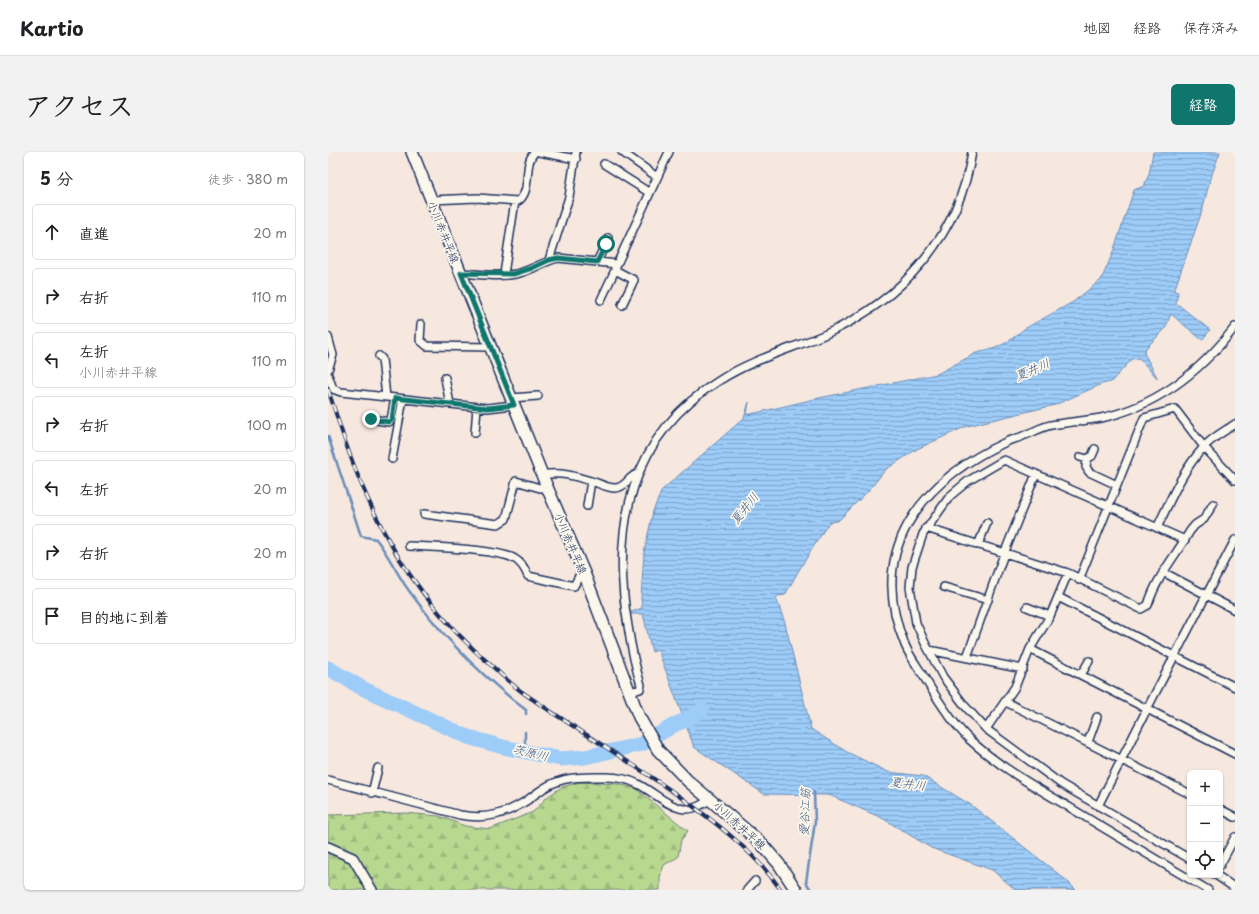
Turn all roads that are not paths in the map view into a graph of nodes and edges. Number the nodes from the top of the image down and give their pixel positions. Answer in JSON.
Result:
{"nodes":[{"id":1,"x":412,"y":152,"type":"edge"},
{"id":2,"x":535,"y":152,"type":"edge"},
{"id":3,"x":539,"y":152,"type":"edge"},
{"id":4,"x":622,"y":152,"type":"edge"},
{"id":5,"x":669,"y":152,"type":"edge"},
{"id":6,"x":972,"y":152,"type":"edge"},
{"id":7,"x":576,"y":155,"type":"edge"},
{"id":8,"x":604,"y":164,"type":"dead end"},
{"id":9,"x":657,"y":177,"type":"junction"},
{"id":10,"x":650,"y":193,"type":"junction"},
{"id":11,"x":431,"y":200,"type":"junction"},
{"id":12,"x":515,"y":201,"type":"junction"},
{"id":13,"x":608,"y":238,"type":"dead end"},
{"id":14,"x":549,"y":260,"type":"junction"},
{"id":15,"x":597,"y":262,"type":"junction"},
{"id":16,"x":614,"y":268,"type":"junction"},
{"id":17,"x":461,"y":273,"type":"junction"},
{"id":18,"x":504,"y":274,"type":"junction"},
{"id":19,"x":601,"y":300,"type":"dead end"},
{"id":20,"x":622,"y":305,"type":"dead end"},
{"id":21,"x":421,"y":324,"type":"dead end"},
{"id":22,"x":1235,"y":327,"type":"edge"},
{"id":23,"x":328,"y":337,"type":"edge"},
{"id":24,"x":490,"y":347,"type":"junction"},
{"id":25,"x":379,"y":356,"type":"dead end"},
{"id":26,"x":328,"y":369,"type":"edge"},
{"id":27,"x":328,"y":375,"type":"edge"},
{"id":28,"x":445,"y":378,"type":"dead end"},
{"id":29,"x":538,"y":396,"type":"dead end"},
{"id":30,"x":386,"y":397,"type":"junction"},
{"id":31,"x":395,"y":398,"type":"junction"},
{"id":32,"x":403,"y":398,"type":"junction"},
{"id":33,"x":512,"y":401,"type":"junction"},
{"id":34,"x":450,"y":404,"type":"junction"},
{"id":35,"x":477,"y":407,"type":"junction"},
{"id":36,"x":371,"y":419,"type":"dead end"},
{"id":37,"x":1235,"y":424,"type":"edge"},
{"id":38,"x":475,"y":433,"type":"dead end"},
{"id":39,"x":1204,"y":447,"type":"junction"},
{"id":40,"x":1095,"y":450,"type":"dead end"},
{"id":41,"x":392,"y":459,"type":"dead end"},
{"id":42,"x":638,"y":474,"type":"junction"},
{"id":43,"x":1036,"y":474,"type":"junction"},
{"id":44,"x":542,"y":475,"type":"junction"},
{"id":45,"x":1235,"y":480,"type":"edge"},
{"id":46,"x":591,"y":481,"type":"junction"},
{"id":47,"x":1117,"y":485,"type":"junction"},
{"id":48,"x":547,"y":487,"type":"junction"},
{"id":49,"x":1213,"y":504,"type":"dead end"},
{"id":50,"x":587,"y":506,"type":"dead end"},
{"id":51,"x":1108,"y":506,"type":"junction"},
{"id":52,"x":424,"y":514,"type":"dead end"},
{"id":53,"x":987,"y":523,"type":"dead end"},
{"id":54,"x":926,"y":528,"type":"junction"},
{"id":55,"x":1156,"y":528,"type":"junction"},
{"id":56,"x":1185,"y":540,"type":"junction"},
{"id":57,"x":1235,"y":541,"type":"edge"},
{"id":58,"x":978,"y":545,"type":"junction"},
{"id":59,"x":409,"y":546,"type":"dead end"},
{"id":60,"x":1004,"y":554,"type":"junction"},
{"id":61,"x":1163,"y":572,"type":"junction"},
{"id":62,"x":584,"y":573,"type":"junction"},
{"id":63,"x":1068,"y":573,"type":"junction"},
{"id":64,"x":1079,"y":580,"type":"junction"},
{"id":65,"x":944,"y":587,"type":"dead end"},
{"id":66,"x":1206,"y":596,"type":"junction"},
{"id":67,"x":1058,"y":597,"type":"junction"},
{"id":68,"x":988,"y":600,"type":"junction"},
{"id":69,"x":1027,"y":607,"type":"dead end"},
{"id":70,"x":1235,"y":610,"type":"edge"},
{"id":71,"x":1050,"y":616,"type":"junction"},
{"id":72,"x":1030,"y":649,"type":"junction"},
{"id":73,"x":929,"y":650,"type":"junction"},
{"id":74,"x":1174,"y":656,"type":"junction"},
{"id":75,"x":967,"y":658,"type":"junction"},
{"id":76,"x":1089,"y":660,"type":"dead end"},
{"id":77,"x":1023,"y":669,"type":"junction"},
{"id":78,"x":1082,"y":675,"type":"junction"},
{"id":79,"x":1235,"y":687,"type":"edge"},
{"id":80,"x":631,"y":695,"type":"junction"},
{"id":81,"x":1006,"y":702,"type":"junction"},
{"id":82,"x":1147,"y":709,"type":"junction"},
{"id":83,"x":1097,"y":717,"type":"dead end"},
{"id":84,"x":986,"y":729,"type":"junction"},
{"id":85,"x":1088,"y":742,"type":"junction"},
{"id":86,"x":1235,"y":754,"type":"edge"},
{"id":87,"x":1122,"y":760,"type":"junction"},
{"id":88,"x":378,"y":768,"type":"dead end"},
{"id":89,"x":328,"y":780,"type":"edge"},
{"id":90,"x":1187,"y":792,"type":"edge"},
{"id":91,"x":372,"y":793,"type":"junction"},
{"id":92,"x":710,"y":799,"type":"junction"},
{"id":93,"x":1098,"y":806,"type":"junction"},
{"id":94,"x":1223,"y":811,"type":"edge"},
{"id":95,"x":1235,"y":817,"type":"edge"},
{"id":96,"x":1235,"y":837,"type":"edge"},
{"id":97,"x":328,"y":847,"type":"edge"},
{"id":98,"x":1187,"y":857,"type":"edge"},
{"id":99,"x":1223,"y":859,"type":"edge"},
{"id":100,"x":1220,"y":878,"type":"edge"},
{"id":101,"x":755,"y":881,"type":"dead end"},
{"id":102,"x":1235,"y":888,"type":"edge"},
{"id":103,"x":372,"y":890,"type":"edge"},
{"id":104,"x":747,"y":890,"type":"edge"},
{"id":105,"x":796,"y":890,"type":"edge"},
{"id":106,"x":1208,"y":890,"type":"edge"}],
"edges":[{"from":1,"to":11,"type":"main road","name":"小川赤井平線"},
{"from":2,"to":12,"type":"street"},
{"from":3,"to":7,"type":"street"},
{"from":4,"to":9,"type":"street"},
{"from":5,"to":9,"type":"street"},
{"from":6,"to":42,"type":"street"},
{"from":7,"to":14,"type":"street"},
{"from":8,"to":10,"type":"street"},
{"from":9,"to":10,"type":"street"},
{"from":10,"to":16,"type":"street"},
{"from":11,"to":12,"type":"street"},
{"from":11,"to":17,"type":"main road","name":"小川赤井平線"},
{"from":12,"to":18,"type":"street"},
{"from":13,"to":15,"type":"street"},
{"from":14,"to":15,"type":"street"},
{"from":14,"to":18,"type":"street"},
{"from":15,"to":16,"type":"street"},
{"from":16,"to":19,"type":"street"},
{"from":16,"to":20,"type":"street"},
{"from":17,"to":18,"type":"street"},
{"from":17,"to":24,"type":"main road","name":"小川赤井平線"},
{"from":21,"to":24,"type":"street"},
{"from":22,"to":106,"type":"street"},
{"from":23,"to":26,"type":"street"},
{"from":24,"to":33,"type":"main road","name":"小川赤井平線"},
{"from":25,"to":30,"type":"street"},
{"from":27,"to":30,"type":"street"},
{"from":28,"to":34,"type":"street"},
{"from":29,"to":33,"type":"street"},
{"from":30,"to":31,"type":"street"},
{"from":31,"to":32,"type":"street"},
{"from":31,"to":36,"type":"street"},
{"from":32,"to":34,"type":"street"},
{"from":32,"to":41,"type":"street"},
{"from":33,"to":35,"type":"street"},
{"from":33,"to":44,"type":"main road","name":"小川赤井平線"},
{"from":34,"to":35,"type":"street"},
{"from":35,"to":38,"type":"street"},
{"from":37,"to":39,"type":"street"},
{"from":39,"to":45,"type":"street"},
{"from":39,"to":47,"type":"street"},
{"from":39,"to":55,"type":"street"},
{"from":40,"to":47,"type":"street"},
{"from":42,"to":46,"type":"street"},
{"from":42,"to":80,"type":"street"},
{"from":43,"to":51,"type":"street"},
{"from":43,"to":54,"type":"street"},
{"from":43,"to":60,"type":"street"},
{"from":44,"to":46,"type":"street"},
{"from":44,"to":48,"type":"main road","name":"小川赤井平線"},
{"from":46,"to":50,"type":"street"},
{"from":47,"to":51,"type":"street"},
{"from":48,"to":52,"type":"street"},
{"from":48,"to":62,"type":"main road","name":"小川赤井平線"},
{"from":49,"to":56,"type":"street"},
{"from":51,"to":55,"type":"street"},
{"from":51,"to":64,"type":"street"},
{"from":53,"to":58,"type":"street"},
{"from":54,"to":58,"type":"street"},
{"from":54,"to":73,"type":"street"},
{"from":55,"to":56,"type":"street"},
{"from":56,"to":61,"type":"street"},
{"from":57,"to":66,"type":"street"},
{"from":58,"to":60,"type":"street"},
{"from":59,"to":62,"type":"street"},
{"from":60,"to":63,"type":"street"},
{"from":60,"to":68,"type":"street"},
{"from":61,"to":64,"type":"street"},
{"from":61,"to":66,"type":"street"},
{"from":62,"to":80,"type":"main road","name":"小川赤井平線"},
{"from":63,"to":64,"type":"street"},
{"from":63,"to":67,"type":"street"},
{"from":65,"to":68,"type":"street"},
{"from":66,"to":70,"type":"street"},
{"from":66,"to":74,"type":"street"},
{"from":67,"to":71,"type":"street"},
{"from":67,"to":74,"type":"street"},
{"from":68,"to":75,"type":"street"},
{"from":69,"to":71,"type":"street"},
{"from":71,"to":72,"type":"street"},
{"from":72,"to":77,"type":"street"},
{"from":72,"to":78,"type":"street"},
{"from":73,"to":75,"type":"street"},
{"from":73,"to":84,"type":"street"},
{"from":74,"to":79,"type":"street"},
{"from":74,"to":82,"type":"street"},
{"from":75,"to":77,"type":"street"},
{"from":76,"to":78,"type":"street"},
{"from":77,"to":81,"type":"street"},
{"from":78,"to":82,"type":"street"},
{"from":80,"to":92,"type":"main road","name":"小川赤井平線"},
{"from":81,"to":84,"type":"street"},
{"from":81,"to":85,"type":"street"},
{"from":82,"to":86,"type":"street"},
{"from":82,"to":87,"type":"street"},
{"from":83,"to":85,"type":"street"},
{"from":84,"to":93,"type":"street"},
{"from":85,"to":87,"type":"street"},
{"from":87,"to":90,"type":"street"},
{"from":87,"to":93,"type":"street"},
{"from":88,"to":91,"type":"street"},
{"from":89,"to":91,"type":"street"},
{"from":91,"to":92,"type":"street"},
{"from":92,"to":105,"type":"main road","name":"小川赤井平線"},
{"from":93,"to":98,"type":"street"},
{"from":94,"to":95,"type":"street"},
{"from":96,"to":99,"type":"street"},
{"from":97,"to":103,"type":"street"},
{"from":100,"to":102,"type":"street"},
{"from":101,"to":104,"type":"street"}]}
